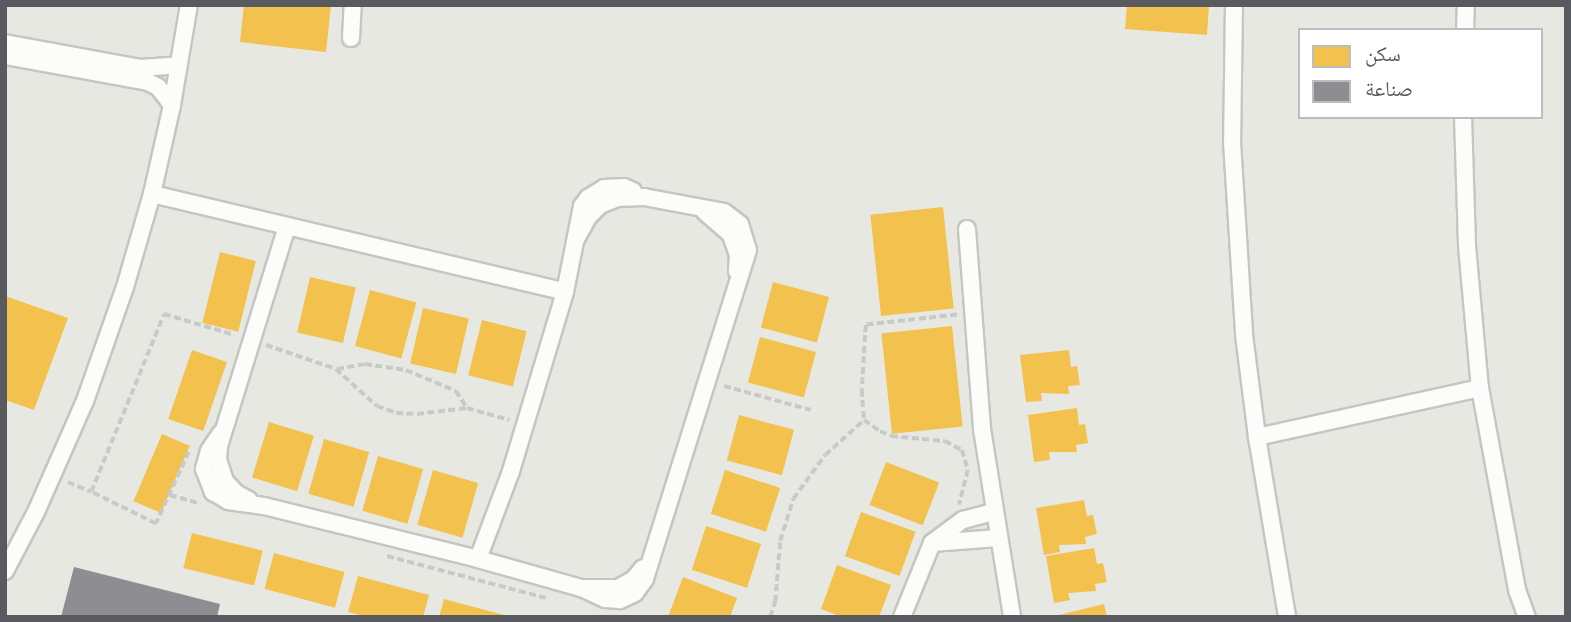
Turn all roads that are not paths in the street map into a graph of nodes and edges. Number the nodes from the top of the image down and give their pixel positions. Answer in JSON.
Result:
{"nodes":[{"id":1,"x":189,"y":5,"type":"edge"},
{"id":2,"x":353,"y":5,"type":"edge"},
{"id":3,"x":1234,"y":5,"type":"edge"},
{"id":4,"x":1466,"y":5,"type":"edge"},
{"id":5,"x":1465,"y":28,"type":"edge"},
{"id":6,"x":351,"y":38,"type":"dead end"},
{"id":7,"x":5,"y":43,"type":"edge"},
{"id":8,"x":5,"y":56,"type":"edge"},
{"id":9,"x":179,"y":65,"type":"junction"},
{"id":10,"x":172,"y":105,"type":"junction"},
{"id":11,"x":1463,"y":119,"type":"edge"},
{"id":12,"x":152,"y":194,"type":"junction"},
{"id":13,"x":287,"y":226,"type":"junction"},
{"id":14,"x":967,"y":229,"type":"dead end"},
{"id":15,"x":565,"y":292,"type":"junction"},
{"id":16,"x":1480,"y":388,"type":"junction"},
{"id":17,"x":1257,"y":437,"type":"junction"},
{"id":18,"x":993,"y":512,"type":"junction"},
{"id":19,"x":998,"y":538,"type":"junction"},
{"id":20,"x":932,"y":544,"type":"junction"},
{"id":21,"x":478,"y":559,"type":"junction"},
{"id":22,"x":5,"y":571,"type":"edge"},
{"id":23,"x":902,"y":617,"type":"edge"},
{"id":24,"x":1012,"y":617,"type":"edge"},
{"id":25,"x":1287,"y":617,"type":"edge"},
{"id":26,"x":1527,"y":617,"type":"edge"}],
"edges":[{"from":1,"to":9,"type":"street"},
{"from":2,"to":6,"type":"street"},
{"from":3,"to":17,"type":"street"},
{"from":4,"to":5,"type":"street"},
{"from":7,"to":9,"type":"street"},
{"from":8,"to":10,"type":"street"},
{"from":9,"to":10,"type":"street"},
{"from":10,"to":12,"type":"street"},
{"from":11,"to":16,"type":"street"},
{"from":12,"to":13,"type":"street"},
{"from":12,"to":22,"type":"street"},
{"from":13,"to":15,"type":"street"},
{"from":13,"to":21,"type":"street"},
{"from":14,"to":18,"type":"street"},
{"from":15,"to":21,"type":"street"},
{"from":15,"to":21,"type":"street"},
{"from":16,"to":17,"type":"street"},
{"from":16,"to":26,"type":"street"},
{"from":17,"to":25,"type":"street"},
{"from":18,"to":19,"type":"street"},
{"from":18,"to":20,"type":"street"},
{"from":19,"to":20,"type":"street"},
{"from":19,"to":24,"type":"street"},
{"from":20,"to":23,"type":"street"}]}
